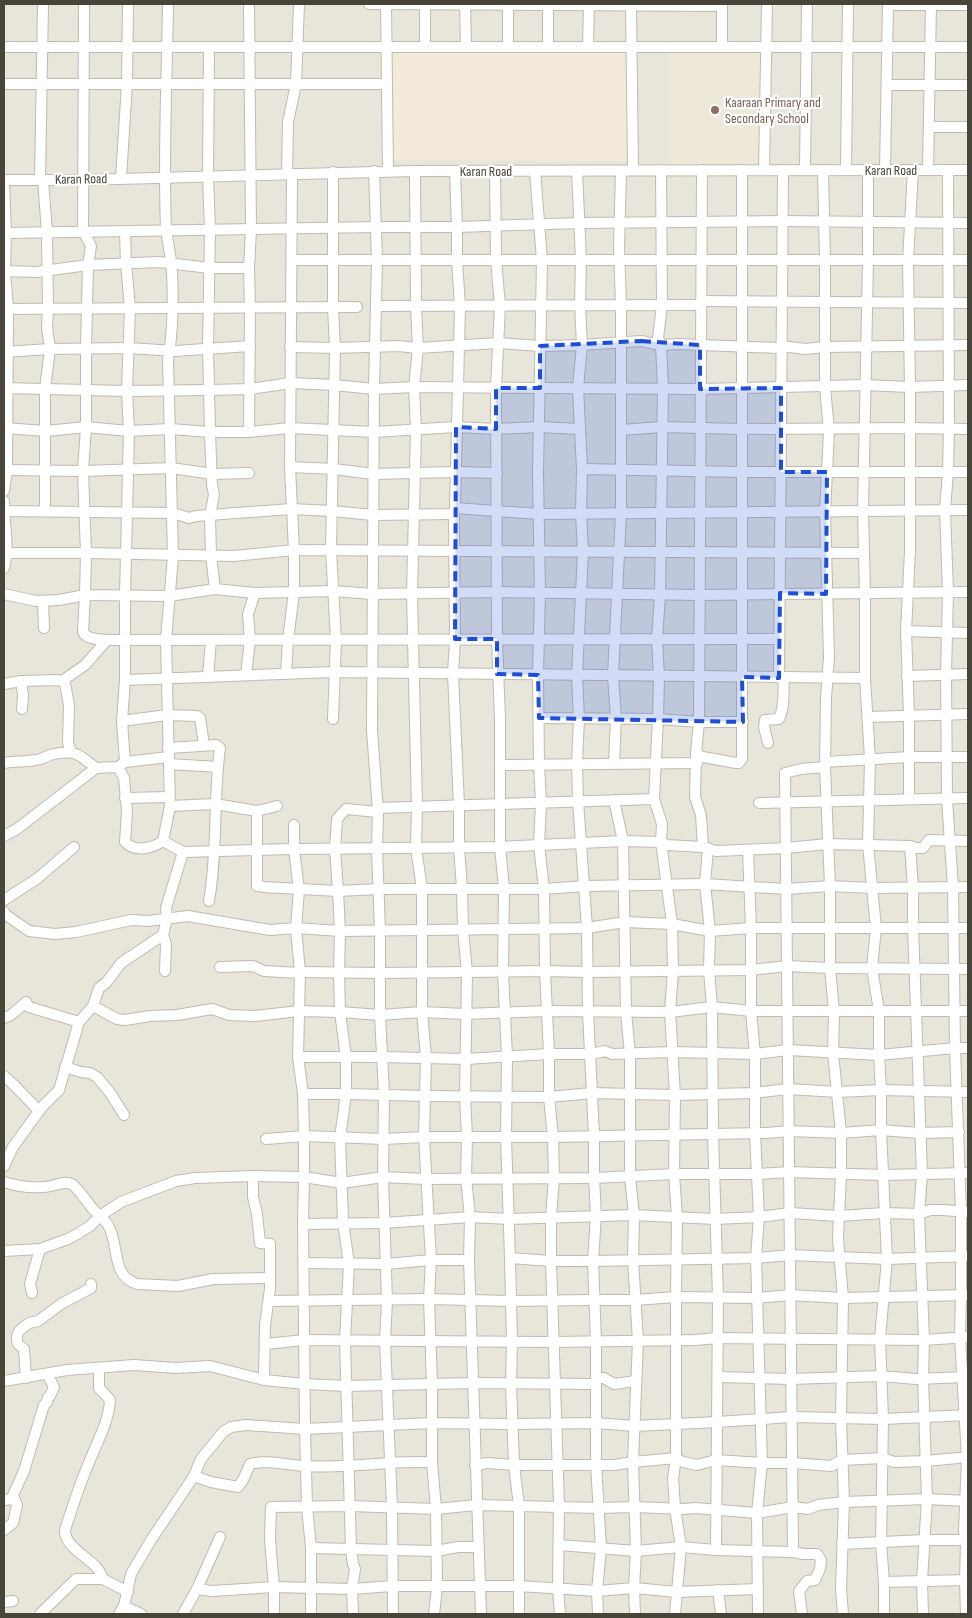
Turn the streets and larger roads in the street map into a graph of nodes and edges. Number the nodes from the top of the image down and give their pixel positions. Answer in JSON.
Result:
{"nodes":[{"id":1,"x":43,"y":4,"type":"edge"},
{"id":2,"x":84,"y":4,"type":"edge"},
{"id":3,"x":128,"y":4,"type":"edge"},
{"id":4,"x":168,"y":4,"type":"edge"},
{"id":5,"x":249,"y":4,"type":"edge"},
{"id":6,"x":299,"y":4,"type":"edge"},
{"id":7,"x":369,"y":4,"type":"edge"},
{"id":8,"x":386,"y":4,"type":"edge"},
{"id":9,"x":424,"y":4,"type":"edge"},
{"id":10,"x":465,"y":4,"type":"edge"},
{"id":11,"x":508,"y":4,"type":"edge"},
{"id":12,"x":548,"y":4,"type":"edge"},
{"id":13,"x":767,"y":4,"type":"edge"},
{"id":14,"x":807,"y":4,"type":"edge"},
{"id":15,"x":848,"y":4,"type":"edge"},
{"id":16,"x":888,"y":4,"type":"edge"},
{"id":17,"x":931,"y":4,"type":"edge"},
{"id":18,"x":589,"y":5,"type":"edge"},
{"id":19,"x":631,"y":5,"type":"edge"},
{"id":20,"x":670,"y":5,"type":"edge"},
{"id":21,"x":722,"y":5,"type":"edge"},
{"id":22,"x":968,"y":5,"type":"edge"},
{"id":23,"x":4,"y":47,"type":"edge"},
{"id":24,"x":42,"y":47,"type":"junction"},
{"id":25,"x":84,"y":47,"type":"junction"},
{"id":26,"x":127,"y":47,"type":"junction"},
{"id":27,"x":167,"y":47,"type":"junction"},
{"id":28,"x":209,"y":47,"type":"junction"},
{"id":29,"x":250,"y":47,"type":"junction"},
{"id":30,"x":298,"y":47,"type":"junction"},
{"id":31,"x":386,"y":47,"type":"junction"},
{"id":32,"x":425,"y":47,"type":"junction"},
{"id":33,"x":466,"y":47,"type":"junction"},
{"id":34,"x":508,"y":47,"type":"junction"},
{"id":35,"x":548,"y":47,"type":"junction"},
{"id":36,"x":722,"y":47,"type":"junction"},
{"id":37,"x":766,"y":47,"type":"junction"},
{"id":38,"x":806,"y":47,"type":"junction"},
{"id":39,"x":848,"y":47,"type":"junction"},
{"id":40,"x":887,"y":47,"type":"junction"},
{"id":41,"x":930,"y":47,"type":"junction"},
{"id":42,"x":968,"y":47,"type":"edge"},
{"id":43,"x":588,"y":48,"type":"junction"},
{"id":44,"x":631,"y":48,"type":"junction"},
{"id":45,"x":4,"y":84,"type":"edge"},
{"id":46,"x":41,"y":84,"type":"junction"},
{"id":47,"x":84,"y":84,"type":"junction"},
{"id":48,"x":127,"y":84,"type":"junction"},
{"id":49,"x":167,"y":84,"type":"junction"},
{"id":50,"x":209,"y":84,"type":"junction"},
{"id":51,"x":250,"y":84,"type":"junction"},
{"id":52,"x":296,"y":84,"type":"junction"},
{"id":53,"x":387,"y":84,"type":"junction"},
{"id":54,"x":886,"y":85,"type":"junction"},
{"id":55,"x":930,"y":85,"type":"junction"},
{"id":56,"x":968,"y":85,"type":"edge"},
{"id":57,"x":929,"y":127,"type":"junction"},
{"id":58,"x":968,"y":127,"type":"edge"},
{"id":59,"x":621,"y":170,"type":"junction"},
{"id":60,"x":633,"y":170,"type":"junction"},
{"id":61,"x":661,"y":170,"type":"junction"},
{"id":62,"x":702,"y":170,"type":"junction"},
{"id":63,"x":742,"y":170,"type":"junction"},
{"id":64,"x":764,"y":170,"type":"junction"},
{"id":65,"x":783,"y":170,"type":"junction"},
{"id":66,"x":805,"y":170,"type":"junction"},
{"id":67,"x":823,"y":170,"type":"junction"},
{"id":68,"x":846,"y":170,"type":"junction"},
{"id":69,"x":868,"y":170,"type":"junction"},
{"id":70,"x":885,"y":170,"type":"junction"},
{"id":71,"x":913,"y":170,"type":"junction"},
{"id":72,"x":928,"y":170,"type":"junction"},
{"id":73,"x":948,"y":170,"type":"junction"},
{"id":74,"x":968,"y":170,"type":"edge"},
{"id":75,"x":374,"y":171,"type":"junction"},
{"id":76,"x":388,"y":171,"type":"junction"},
{"id":77,"x":415,"y":171,"type":"junction"},
{"id":78,"x":455,"y":171,"type":"junction"},
{"id":79,"x":495,"y":171,"type":"junction"},
{"id":80,"x":535,"y":171,"type":"junction"},
{"id":81,"x":578,"y":171,"type":"junction"},
{"id":82,"x":333,"y":172,"type":"junction"},
{"id":83,"x":289,"y":174,"type":"junction"},
{"id":84,"x":250,"y":175,"type":"junction"},
{"id":85,"x":208,"y":176,"type":"junction"},
{"id":86,"x":166,"y":177,"type":"junction"},
{"id":87,"x":121,"y":178,"type":"junction"},
{"id":88,"x":42,"y":180,"type":"junction"},
{"id":89,"x":83,"y":180,"type":"junction"},
{"id":90,"x":4,"y":182,"type":"edge"},
{"id":91,"x":782,"y":221,"type":"junction"},
{"id":92,"x":867,"y":221,"type":"junction"},
{"id":93,"x":701,"y":222,"type":"junction"},
{"id":94,"x":742,"y":222,"type":"junction"},
{"id":95,"x":824,"y":222,"type":"junction"},
{"id":96,"x":910,"y":222,"type":"junction"},
{"id":97,"x":948,"y":222,"type":"junction"},
{"id":98,"x":580,"y":223,"type":"junction"},
{"id":99,"x":621,"y":223,"type":"junction"},
{"id":100,"x":661,"y":223,"type":"junction"},
{"id":101,"x":968,"y":223,"type":"edge"},
{"id":102,"x":540,"y":224,"type":"junction"},
{"id":103,"x":496,"y":226,"type":"junction"},
{"id":104,"x":375,"y":227,"type":"junction"},
{"id":105,"x":416,"y":227,"type":"junction"},
{"id":106,"x":457,"y":227,"type":"junction"},
{"id":107,"x":251,"y":228,"type":"junction"},
{"id":108,"x":291,"y":228,"type":"junction"},
{"id":109,"x":332,"y":228,"type":"junction"},
{"id":110,"x":166,"y":230,"type":"junction"},
{"id":111,"x":210,"y":230,"type":"junction"},
{"id":112,"x":83,"y":231,"type":"junction"},
{"id":113,"x":125,"y":231,"type":"junction"},
{"id":114,"x":47,"y":232,"type":"junction"},
{"id":115,"x":5,"y":233,"type":"edge"},
{"id":116,"x":292,"y":260,"type":"junction"},
{"id":117,"x":334,"y":260,"type":"junction"},
{"id":118,"x":377,"y":260,"type":"junction"},
{"id":119,"x":416,"y":260,"type":"junction"},
{"id":120,"x":456,"y":260,"type":"junction"},
{"id":121,"x":496,"y":260,"type":"junction"},
{"id":122,"x":542,"y":260,"type":"junction"},
{"id":123,"x":581,"y":260,"type":"junction"},
{"id":124,"x":621,"y":260,"type":"junction"},
{"id":125,"x":662,"y":260,"type":"junction"},
{"id":126,"x":701,"y":260,"type":"junction"},
{"id":127,"x":742,"y":260,"type":"junction"},
{"id":128,"x":782,"y":260,"type":"junction"},
{"id":129,"x":825,"y":260,"type":"junction"},
{"id":130,"x":868,"y":260,"type":"junction"},
{"id":131,"x":908,"y":260,"type":"junction"},
{"id":132,"x":948,"y":260,"type":"junction"},
{"id":133,"x":968,"y":260,"type":"edge"},
{"id":134,"x":172,"y":263,"type":"junction"},
{"id":135,"x":126,"y":264,"type":"junction"},
{"id":136,"x":88,"y":265,"type":"junction"},
{"id":137,"x":210,"y":268,"type":"junction"},
{"id":138,"x":249,"y":268,"type":"junction"},
{"id":139,"x":47,"y":270,"type":"junction"},
{"id":140,"x":4,"y":271,"type":"edge"},
{"id":141,"x":742,"y":301,"type":"junction"},
{"id":142,"x":782,"y":302,"type":"junction"},
{"id":143,"x":825,"y":302,"type":"junction"},
{"id":144,"x":909,"y":302,"type":"junction"},
{"id":145,"x":949,"y":302,"type":"junction"},
{"id":146,"x":968,"y":302,"type":"edge"},
{"id":147,"x":701,"y":303,"type":"junction"},
{"id":148,"x":866,"y":303,"type":"junction"},
{"id":149,"x":580,"y":305,"type":"junction"},
{"id":150,"x":621,"y":305,"type":"junction"},
{"id":151,"x":662,"y":305,"type":"junction"},
{"id":152,"x":376,"y":306,"type":"junction"},
{"id":153,"x":416,"y":306,"type":"junction"},
{"id":154,"x":460,"y":306,"type":"junction"},
{"id":155,"x":500,"y":306,"type":"junction"},
{"id":156,"x":540,"y":306,"type":"junction"},
{"id":157,"x":250,"y":307,"type":"junction"},
{"id":158,"x":291,"y":307,"type":"junction"},
{"id":159,"x":333,"y":307,"type":"junction"},
{"id":160,"x":357,"y":307,"type":"dead end"},
{"id":161,"x":48,"y":308,"type":"junction"},
{"id":162,"x":87,"y":308,"type":"junction"},
{"id":163,"x":130,"y":308,"type":"junction"},
{"id":164,"x":172,"y":308,"type":"junction"},
{"id":165,"x":209,"y":308,"type":"junction"},
{"id":166,"x":6,"y":309,"type":"edge"},
{"id":167,"x":498,"y":343,"type":"junction"},
{"id":168,"x":621,"y":343,"type":"junction"},
{"id":169,"x":661,"y":345,"type":"junction"},
{"id":170,"x":700,"y":345,"type":"junction"},
{"id":171,"x":968,"y":345,"type":"edge"},
{"id":172,"x":250,"y":346,"type":"junction"},
{"id":173,"x":460,"y":346,"type":"junction"},
{"id":174,"x":540,"y":346,"type":"junction"},
{"id":175,"x":582,"y":346,"type":"junction"},
{"id":176,"x":782,"y":346,"type":"junction"},
{"id":177,"x":866,"y":346,"type":"junction"},
{"id":178,"x":909,"y":346,"type":"junction"},
{"id":179,"x":949,"y":346,"type":"junction"},
{"id":180,"x":290,"y":347,"type":"junction"},
{"id":181,"x":375,"y":347,"type":"junction"},
{"id":182,"x":742,"y":347,"type":"junction"},
{"id":183,"x":826,"y":347,"type":"junction"},
{"id":184,"x":86,"y":348,"type":"junction"},
{"id":185,"x":129,"y":348,"type":"junction"},
{"id":186,"x":208,"y":348,"type":"junction"},
{"id":187,"x":335,"y":348,"type":"junction"},
{"id":188,"x":418,"y":348,"type":"junction"},
{"id":189,"x":50,"y":349,"type":"junction"},
{"id":190,"x":170,"y":350,"type":"junction"},
{"id":191,"x":5,"y":352,"type":"edge"},
{"id":192,"x":291,"y":383,"type":"junction"},
{"id":193,"x":334,"y":385,"type":"junction"},
{"id":194,"x":865,"y":385,"type":"junction"},
{"id":195,"x":968,"y":385,"type":"edge"},
{"id":196,"x":948,"y":386,"type":"junction"},
{"id":197,"x":824,"y":387,"type":"junction"},
{"id":198,"x":910,"y":387,"type":"junction"},
{"id":199,"x":5,"y":388,"type":"edge"},
{"id":200,"x":414,"y":388,"type":"junction"},
{"id":201,"x":457,"y":388,"type":"junction"},
{"id":202,"x":496,"y":388,"type":"junction"},
{"id":203,"x":540,"y":388,"type":"junction"},
{"id":204,"x":578,"y":388,"type":"junction"},
{"id":205,"x":663,"y":388,"type":"junction"},
{"id":206,"x":742,"y":388,"type":"junction"},
{"id":207,"x":781,"y":388,"type":"junction"},
{"id":208,"x":45,"y":389,"type":"junction"},
{"id":209,"x":250,"y":389,"type":"junction"},
{"id":210,"x":374,"y":389,"type":"junction"},
{"id":211,"x":621,"y":389,"type":"junction"},
{"id":212,"x":700,"y":389,"type":"junction"},
{"id":213,"x":86,"y":390,"type":"junction"},
{"id":214,"x":168,"y":390,"type":"junction"},
{"id":215,"x":209,"y":390,"type":"junction"},
{"id":216,"x":127,"y":391,"type":"junction"},
{"id":217,"x":86,"y":427,"type":"junction"},
{"id":218,"x":456,"y":427,"type":"junction"},
{"id":219,"x":662,"y":427,"type":"junction"},
{"id":220,"x":5,"y":428,"type":"edge"},
{"id":221,"x":290,"y":428,"type":"junction"},
{"id":222,"x":539,"y":428,"type":"junction"},
{"id":223,"x":909,"y":428,"type":"junction"},
{"id":224,"x":170,"y":429,"type":"junction"},
{"id":225,"x":496,"y":429,"type":"junction"},
{"id":226,"x":580,"y":429,"type":"junction"},
{"id":227,"x":700,"y":429,"type":"junction"},
{"id":228,"x":781,"y":429,"type":"junction"},
{"id":229,"x":829,"y":429,"type":"junction"},
{"id":230,"x":864,"y":429,"type":"junction"},
{"id":231,"x":949,"y":429,"type":"junction"},
{"id":232,"x":968,"y":429,"type":"edge"},
{"id":233,"x":334,"y":430,"type":"junction"},
{"id":234,"x":416,"y":430,"type":"junction"},
{"id":235,"x":621,"y":430,"type":"junction"},
{"id":236,"x":742,"y":430,"type":"junction"},
{"id":237,"x":46,"y":431,"type":"junction"},
{"id":238,"x":129,"y":431,"type":"junction"},
{"id":239,"x":210,"y":432,"type":"junction"},
{"id":240,"x":249,"y":432,"type":"junction"},
{"id":241,"x":374,"y":432,"type":"junction"},
{"id":242,"x":290,"y":467,"type":"junction"},
{"id":243,"x":171,"y":468,"type":"junction"},
{"id":244,"x":334,"y":469,"type":"junction"},
{"id":245,"x":582,"y":469,"type":"junction"},
{"id":246,"x":5,"y":470,"type":"edge"},
{"id":247,"x":128,"y":470,"type":"junction"},
{"id":248,"x":621,"y":470,"type":"junction"},
{"id":249,"x":46,"y":471,"type":"junction"},
{"id":250,"x":83,"y":471,"type":"junction"},
{"id":251,"x":662,"y":471,"type":"junction"},
{"id":252,"x":700,"y":471,"type":"junction"},
{"id":253,"x":455,"y":472,"type":"junction"},
{"id":254,"x":742,"y":472,"type":"junction"},
{"id":255,"x":780,"y":472,"type":"junction"},
{"id":256,"x":827,"y":472,"type":"junction"},
{"id":257,"x":864,"y":472,"type":"junction"},
{"id":258,"x":910,"y":472,"type":"junction"},
{"id":259,"x":948,"y":472,"type":"junction"},
{"id":260,"x":968,"y":472,"type":"edge"},
{"id":261,"x":497,"y":473,"type":"junction"},
{"id":262,"x":213,"y":474,"type":"junction"},
{"id":263,"x":249,"y":474,"type":"dead end"},
{"id":264,"x":373,"y":474,"type":"junction"},
{"id":265,"x":416,"y":474,"type":"junction"},
{"id":266,"x":4,"y":492,"type":"edge"},
{"id":267,"x":4,"y":502,"type":"edge"},
{"id":268,"x":291,"y":509,"type":"junction"},
{"id":269,"x":496,"y":510,"type":"junction"},
{"id":270,"x":946,"y":510,"type":"junction"},
{"id":271,"x":968,"y":510,"type":"edge"},
{"id":272,"x":4,"y":511,"type":"edge"},
{"id":273,"x":45,"y":511,"type":"junction"},
{"id":274,"x":126,"y":511,"type":"junction"},
{"id":275,"x":332,"y":511,"type":"junction"},
{"id":276,"x":454,"y":511,"type":"junction"},
{"id":277,"x":863,"y":511,"type":"junction"},
{"id":278,"x":910,"y":511,"type":"junction"},
{"id":279,"x":84,"y":512,"type":"junction"},
{"id":280,"x":660,"y":512,"type":"junction"},
{"id":281,"x":700,"y":512,"type":"junction"},
{"id":282,"x":742,"y":512,"type":"junction"},
{"id":283,"x":780,"y":512,"type":"junction"},
{"id":284,"x":825,"y":512,"type":"junction"},
{"id":285,"x":173,"y":513,"type":"junction"},
{"id":286,"x":580,"y":513,"type":"junction"},
{"id":287,"x":621,"y":513,"type":"junction"},
{"id":288,"x":539,"y":514,"type":"junction"},
{"id":289,"x":374,"y":515,"type":"junction"},
{"id":290,"x":414,"y":515,"type":"junction"},
{"id":291,"x":210,"y":516,"type":"junction"},
{"id":292,"x":6,"y":550,"type":"edge"},
{"id":293,"x":294,"y":550,"type":"junction"},
{"id":294,"x":331,"y":550,"type":"junction"},
{"id":295,"x":373,"y":550,"type":"junction"},
{"id":296,"x":414,"y":550,"type":"junction"},
{"id":297,"x":453,"y":551,"type":"junction"},
{"id":298,"x":496,"y":551,"type":"junction"},
{"id":299,"x":539,"y":551,"type":"junction"},
{"id":300,"x":583,"y":552,"type":"junction"},
{"id":301,"x":619,"y":552,"type":"junction"},
{"id":302,"x":660,"y":552,"type":"junction"},
{"id":303,"x":700,"y":552,"type":"junction"},
{"id":304,"x":742,"y":552,"type":"junction"},
{"id":305,"x":86,"y":553,"type":"junction"},
{"id":306,"x":780,"y":553,"type":"junction"},
{"id":307,"x":826,"y":553,"type":"junction"},
{"id":308,"x":864,"y":553,"type":"junction"},
{"id":309,"x":126,"y":554,"type":"junction"},
{"id":310,"x":173,"y":556,"type":"junction"},
{"id":311,"x":211,"y":556,"type":"junction"},
{"id":312,"x":4,"y":568,"type":"edge"},
{"id":313,"x":214,"y":589,"type":"junction"},
{"id":314,"x":333,"y":591,"type":"junction"},
{"id":315,"x":294,"y":592,"type":"junction"},
{"id":316,"x":497,"y":592,"type":"junction"},
{"id":317,"x":582,"y":592,"type":"junction"},
{"id":318,"x":908,"y":592,"type":"junction"},
{"id":319,"x":948,"y":592,"type":"junction"},
{"id":320,"x":968,"y":592,"type":"edge"},
{"id":321,"x":255,"y":593,"type":"junction"},
{"id":322,"x":412,"y":593,"type":"junction"},
{"id":323,"x":454,"y":593,"type":"junction"},
{"id":324,"x":540,"y":593,"type":"junction"},
{"id":325,"x":780,"y":593,"type":"junction"},
{"id":326,"x":866,"y":593,"type":"junction"},
{"id":327,"x":4,"y":594,"type":"edge"},
{"id":328,"x":372,"y":594,"type":"junction"},
{"id":329,"x":616,"y":594,"type":"junction"},
{"id":330,"x":742,"y":594,"type":"junction"},
{"id":331,"x":826,"y":594,"type":"junction"},
{"id":332,"x":85,"y":595,"type":"junction"},
{"id":333,"x":660,"y":595,"type":"junction"},
{"id":334,"x":700,"y":595,"type":"junction"},
{"id":335,"x":124,"y":596,"type":"junction"},
{"id":336,"x":170,"y":596,"type":"junction"},
{"id":337,"x":43,"y":601,"type":"junction"},
{"id":338,"x":44,"y":628,"type":"dead end"},
{"id":339,"x":906,"y":631,"type":"junction"},
{"id":340,"x":947,"y":632,"type":"junction"},
{"id":341,"x":968,"y":633,"type":"edge"},
{"id":342,"x":412,"y":639,"type":"junction"},
{"id":343,"x":454,"y":639,"type":"junction"},
{"id":344,"x":497,"y":639,"type":"junction"},
{"id":345,"x":539,"y":639,"type":"junction"},
{"id":346,"x":579,"y":639,"type":"junction"},
{"id":347,"x":615,"y":639,"type":"junction"},
{"id":348,"x":657,"y":639,"type":"junction"},
{"id":349,"x":700,"y":639,"type":"junction"},
{"id":350,"x":742,"y":639,"type":"junction"},
{"id":351,"x":779,"y":639,"type":"junction"},
{"id":352,"x":107,"y":640,"type":"junction"},
{"id":353,"x":124,"y":640,"type":"junction"},
{"id":354,"x":166,"y":640,"type":"junction"},
{"id":355,"x":210,"y":640,"type":"junction"},
{"id":356,"x":250,"y":640,"type":"junction"},
{"id":357,"x":288,"y":640,"type":"junction"},
{"id":358,"x":336,"y":640,"type":"junction"},
{"id":359,"x":372,"y":640,"type":"junction"},
{"id":360,"x":334,"y":672,"type":"junction"},
{"id":361,"x":372,"y":672,"type":"junction"},
{"id":362,"x":414,"y":673,"type":"junction"},
{"id":363,"x":286,"y":674,"type":"junction"},
{"id":364,"x":453,"y":674,"type":"junction"},
{"id":365,"x":498,"y":674,"type":"junction"},
{"id":366,"x":946,"y":674,"type":"junction"},
{"id":367,"x":968,"y":674,"type":"edge"},
{"id":368,"x":246,"y":675,"type":"junction"},
{"id":369,"x":538,"y":675,"type":"junction"},
{"id":370,"x":578,"y":675,"type":"junction"},
{"id":371,"x":208,"y":676,"type":"junction"},
{"id":372,"x":613,"y":676,"type":"junction"},
{"id":373,"x":659,"y":676,"type":"junction"},
{"id":374,"x":908,"y":676,"type":"junction"},
{"id":375,"x":699,"y":677,"type":"junction"},
{"id":376,"x":742,"y":677,"type":"junction"},
{"id":377,"x":167,"y":678,"type":"junction"},
{"id":378,"x":782,"y":678,"type":"junction"},
{"id":379,"x":828,"y":678,"type":"junction"},
{"id":380,"x":866,"y":678,"type":"junction"},
{"id":381,"x":125,"y":680,"type":"junction"},
{"id":382,"x":62,"y":681,"type":"junction"},
{"id":383,"x":21,"y":682,"type":"junction"},
{"id":384,"x":4,"y":684,"type":"edge"},
{"id":385,"x":22,"y":710,"type":"dead end"},
{"id":386,"x":947,"y":714,"type":"junction"},
{"id":387,"x":968,"y":714,"type":"edge"},
{"id":388,"x":167,"y":715,"type":"junction"},
{"id":389,"x":909,"y":715,"type":"junction"},
{"id":390,"x":868,"y":717,"type":"junction"},
{"id":391,"x":538,"y":718,"type":"junction"},
{"id":392,"x":616,"y":718,"type":"junction"},
{"id":393,"x":333,"y":719,"type":"dead end"},
{"id":394,"x":579,"y":719,"type":"junction"},
{"id":395,"x":658,"y":719,"type":"junction"},
{"id":396,"x":122,"y":721,"type":"junction"},
{"id":397,"x":699,"y":722,"type":"junction"},
{"id":398,"x":742,"y":722,"type":"junction"},
{"id":399,"x":768,"y":742,"type":"dead end"},
{"id":400,"x":204,"y":746,"type":"junction"},
{"id":401,"x":71,"y":752,"type":"junction"},
{"id":402,"x":169,"y":756,"type":"junction"},
{"id":403,"x":909,"y":757,"type":"junction"},
{"id":404,"x":947,"y":757,"type":"junction"},
{"id":405,"x":968,"y":757,"type":"edge"},
{"id":406,"x":696,"y":758,"type":"junction"},
{"id":407,"x":870,"y":759,"type":"junction"},
{"id":408,"x":4,"y":763,"type":"edge"},
{"id":409,"x":656,"y":763,"type":"junction"},
{"id":410,"x":122,"y":764,"type":"junction"},
{"id":411,"x":539,"y":764,"type":"junction"},
{"id":412,"x":577,"y":764,"type":"junction"},
{"id":413,"x":614,"y":764,"type":"junction"},
{"id":414,"x":825,"y":764,"type":"junction"},
{"id":415,"x":500,"y":765,"type":"junction"},
{"id":416,"x":218,"y":767,"type":"junction"},
{"id":417,"x":96,"y":768,"type":"junction"},
{"id":418,"x":125,"y":798,"type":"junction"},
{"id":419,"x":968,"y":798,"type":"edge"},
{"id":420,"x":654,"y":799,"type":"junction"},
{"id":421,"x":909,"y":799,"type":"junction"},
{"id":422,"x":947,"y":799,"type":"junction"},
{"id":423,"x":614,"y":800,"type":"junction"},
{"id":424,"x":170,"y":801,"type":"junction"},
{"id":425,"x":827,"y":801,"type":"junction"},
{"id":426,"x":868,"y":801,"type":"junction"},
{"id":427,"x":578,"y":802,"type":"junction"},
{"id":428,"x":785,"y":802,"type":"junction"},
{"id":429,"x":541,"y":803,"type":"junction"},
{"id":430,"x":759,"y":803,"type":"dead end"},
{"id":431,"x":215,"y":804,"type":"junction"},
{"id":432,"x":500,"y":804,"type":"junction"},
{"id":433,"x":277,"y":806,"type":"dead end"},
{"id":434,"x":459,"y":806,"type":"junction"},
{"id":435,"x":417,"y":807,"type":"junction"},
{"id":436,"x":378,"y":810,"type":"junction"},
{"id":437,"x":257,"y":811,"type":"junction"},
{"id":438,"x":294,"y":825,"type":"dead end"},
{"id":439,"x":4,"y":836,"type":"edge"},
{"id":440,"x":949,"y":840,"type":"junction"},
{"id":441,"x":163,"y":841,"type":"junction"},
{"id":442,"x":623,"y":841,"type":"junction"},
{"id":443,"x":968,"y":841,"type":"edge"},
{"id":444,"x":581,"y":842,"type":"junction"},
{"id":445,"x":661,"y":842,"type":"junction"},
{"id":446,"x":828,"y":844,"type":"junction"},
{"id":447,"x":868,"y":844,"type":"junction"},
{"id":448,"x":540,"y":845,"type":"junction"},
{"id":449,"x":910,"y":846,"type":"junction"},
{"id":450,"x":74,"y":847,"type":"dead end"},
{"id":451,"x":500,"y":847,"type":"junction"},
{"id":452,"x":706,"y":847,"type":"junction"},
{"id":453,"x":335,"y":848,"type":"junction"},
{"id":454,"x":377,"y":848,"type":"junction"},
{"id":455,"x":416,"y":848,"type":"junction"},
{"id":456,"x":459,"y":848,"type":"junction"},
{"id":457,"x":786,"y":848,"type":"junction"},
{"id":458,"x":294,"y":849,"type":"junction"},
{"id":459,"x":257,"y":850,"type":"junction"},
{"id":460,"x":748,"y":850,"type":"junction"},
{"id":461,"x":183,"y":852,"type":"junction"},
{"id":462,"x":214,"y":852,"type":"junction"},
{"id":463,"x":705,"y":884,"type":"junction"},
{"id":464,"x":667,"y":885,"type":"junction"},
{"id":465,"x":585,"y":886,"type":"junction"},
{"id":466,"x":625,"y":886,"type":"junction"},
{"id":467,"x":749,"y":886,"type":"junction"},
{"id":468,"x":830,"y":886,"type":"junction"},
{"id":469,"x":913,"y":887,"type":"junction"},
{"id":470,"x":953,"y":887,"type":"junction"},
{"id":471,"x":968,"y":887,"type":"edge"},
{"id":472,"x":462,"y":888,"type":"junction"},
{"id":473,"x":504,"y":888,"type":"junction"},
{"id":474,"x":872,"y":888,"type":"junction"},
{"id":475,"x":379,"y":889,"type":"junction"},
{"id":476,"x":422,"y":889,"type":"junction"},
{"id":477,"x":544,"y":889,"type":"junction"},
{"id":478,"x":786,"y":889,"type":"junction"},
{"id":479,"x":299,"y":890,"type":"junction"},
{"id":480,"x":338,"y":890,"type":"junction"},
{"id":481,"x":4,"y":900,"type":"edge"},
{"id":482,"x":209,"y":901,"type":"dead end"},
{"id":483,"x":4,"y":912,"type":"edge"},
{"id":484,"x":167,"y":919,"type":"junction"},
{"id":485,"x":626,"y":922,"type":"junction"},
{"id":486,"x":672,"y":924,"type":"junction"},
{"id":487,"x":545,"y":927,"type":"junction"},
{"id":488,"x":913,"y":927,"type":"junction"},
{"id":489,"x":296,"y":928,"type":"junction"},
{"id":490,"x":503,"y":928,"type":"junction"},
{"id":491,"x":587,"y":928,"type":"junction"},
{"id":492,"x":751,"y":928,"type":"junction"},
{"id":493,"x":786,"y":928,"type":"junction"},
{"id":494,"x":830,"y":928,"type":"junction"},
{"id":495,"x":876,"y":928,"type":"junction"},
{"id":496,"x":954,"y":928,"type":"junction"},
{"id":497,"x":968,"y":928,"type":"edge"},
{"id":498,"x":463,"y":930,"type":"junction"},
{"id":499,"x":340,"y":931,"type":"junction"},
{"id":500,"x":380,"y":931,"type":"junction"},
{"id":501,"x":422,"y":931,"type":"junction"},
{"id":502,"x":710,"y":931,"type":"junction"},
{"id":503,"x":163,"y":935,"type":"junction"},
{"id":504,"x":787,"y":966,"type":"junction"},
{"id":505,"x":220,"y":967,"type":"dead end"},
{"id":506,"x":830,"y":968,"type":"junction"},
{"id":507,"x":872,"y":968,"type":"junction"},
{"id":508,"x":955,"y":968,"type":"junction"},
{"id":509,"x":914,"y":969,"type":"junction"},
{"id":510,"x":968,"y":969,"type":"edge"},
{"id":511,"x":709,"y":970,"type":"junction"},
{"id":512,"x":751,"y":970,"type":"junction"},
{"id":513,"x":165,"y":971,"type":"dead end"},
{"id":514,"x":545,"y":971,"type":"junction"},
{"id":515,"x":674,"y":971,"type":"junction"},
{"id":516,"x":422,"y":972,"type":"junction"},
{"id":517,"x":467,"y":972,"type":"junction"},
{"id":518,"x":503,"y":972,"type":"junction"},
{"id":519,"x":587,"y":972,"type":"junction"},
{"id":520,"x":625,"y":972,"type":"junction"},
{"id":521,"x":300,"y":973,"type":"junction"},
{"id":522,"x":338,"y":973,"type":"junction"},
{"id":523,"x":380,"y":973,"type":"junction"},
{"id":524,"x":93,"y":1006,"type":"junction"},
{"id":525,"x":712,"y":1007,"type":"junction"},
{"id":526,"x":547,"y":1010,"type":"junction"},
{"id":527,"x":787,"y":1010,"type":"junction"},
{"id":528,"x":955,"y":1010,"type":"junction"},
{"id":529,"x":752,"y":1011,"type":"junction"},
{"id":530,"x":834,"y":1011,"type":"junction"},
{"id":531,"x":880,"y":1011,"type":"junction"},
{"id":532,"x":916,"y":1011,"type":"junction"},
{"id":533,"x":968,"y":1011,"type":"edge"},
{"id":534,"x":299,"y":1012,"type":"junction"},
{"id":535,"x":340,"y":1012,"type":"junction"},
{"id":536,"x":422,"y":1012,"type":"junction"},
{"id":537,"x":588,"y":1012,"type":"junction"},
{"id":538,"x":626,"y":1012,"type":"junction"},
{"id":539,"x":670,"y":1012,"type":"junction"},
{"id":540,"x":504,"y":1013,"type":"junction"},
{"id":541,"x":466,"y":1014,"type":"junction"},
{"id":542,"x":380,"y":1015,"type":"junction"},
{"id":543,"x":4,"y":1018,"type":"edge"},
{"id":544,"x":80,"y":1022,"type":"junction"},
{"id":545,"x":955,"y":1048,"type":"junction"},
{"id":546,"x":968,"y":1048,"type":"edge"},
{"id":547,"x":788,"y":1050,"type":"junction"},
{"id":548,"x":672,"y":1052,"type":"junction"},
{"id":549,"x":917,"y":1052,"type":"junction"},
{"id":550,"x":712,"y":1053,"type":"junction"},
{"id":551,"x":834,"y":1053,"type":"junction"},
{"id":552,"x":549,"y":1054,"type":"junction"},
{"id":553,"x":591,"y":1054,"type":"junction"},
{"id":554,"x":630,"y":1054,"type":"junction"},
{"id":555,"x":754,"y":1054,"type":"junction"},
{"id":556,"x":879,"y":1055,"type":"junction"},
{"id":557,"x":507,"y":1056,"type":"junction"},
{"id":558,"x":298,"y":1057,"type":"junction"},
{"id":559,"x":346,"y":1057,"type":"junction"},
{"id":560,"x":383,"y":1057,"type":"junction"},
{"id":561,"x":426,"y":1057,"type":"junction"},
{"id":562,"x":466,"y":1059,"type":"junction"},
{"id":563,"x":65,"y":1067,"type":"junction"},
{"id":564,"x":4,"y":1076,"type":"edge"},
{"id":565,"x":788,"y":1089,"type":"junction"},
{"id":566,"x":881,"y":1090,"type":"junction"},
{"id":567,"x":838,"y":1092,"type":"junction"},
{"id":568,"x":918,"y":1092,"type":"junction"},
{"id":569,"x":956,"y":1092,"type":"junction"},
{"id":570,"x":968,"y":1092,"type":"edge"},
{"id":571,"x":592,"y":1093,"type":"junction"},
{"id":572,"x":712,"y":1093,"type":"junction"},
{"id":573,"x":754,"y":1093,"type":"junction"},
{"id":574,"x":303,"y":1094,"type":"junction"},
{"id":575,"x":346,"y":1094,"type":"junction"},
{"id":576,"x":629,"y":1094,"type":"junction"},
{"id":577,"x":384,"y":1095,"type":"junction"},
{"id":578,"x":675,"y":1095,"type":"junction"},
{"id":579,"x":426,"y":1096,"type":"junction"},
{"id":580,"x":465,"y":1097,"type":"junction"},
{"id":581,"x":506,"y":1097,"type":"junction"},
{"id":582,"x":549,"y":1097,"type":"junction"},
{"id":583,"x":39,"y":1111,"type":"junction"},
{"id":584,"x":124,"y":1115,"type":"dead end"},
{"id":585,"x":881,"y":1130,"type":"junction"},
{"id":586,"x":789,"y":1131,"type":"junction"},
{"id":587,"x":959,"y":1132,"type":"junction"},
{"id":588,"x":713,"y":1133,"type":"junction"},
{"id":589,"x":755,"y":1133,"type":"junction"},
{"id":590,"x":841,"y":1133,"type":"junction"},
{"id":591,"x":920,"y":1133,"type":"junction"},
{"id":592,"x":675,"y":1134,"type":"junction"},
{"id":593,"x":594,"y":1135,"type":"junction"},
{"id":594,"x":629,"y":1135,"type":"junction"},
{"id":595,"x":304,"y":1136,"type":"junction"},
{"id":596,"x":424,"y":1137,"type":"junction"},
{"id":597,"x":467,"y":1137,"type":"junction"},
{"id":598,"x":553,"y":1137,"type":"junction"},
{"id":599,"x":340,"y":1138,"type":"junction"},
{"id":600,"x":506,"y":1138,"type":"junction"},
{"id":601,"x":266,"y":1139,"type":"dead end"},
{"id":602,"x":384,"y":1139,"type":"junction"},
{"id":603,"x":4,"y":1166,"type":"edge"},
{"id":604,"x":789,"y":1172,"type":"junction"},
{"id":605,"x":964,"y":1173,"type":"edge"},
{"id":606,"x":674,"y":1174,"type":"junction"},
{"id":607,"x":757,"y":1174,"type":"junction"},
{"id":608,"x":841,"y":1174,"type":"junction"},
{"id":609,"x":922,"y":1174,"type":"junction"},
{"id":610,"x":715,"y":1175,"type":"junction"},
{"id":611,"x":883,"y":1175,"type":"junction"},
{"id":612,"x":253,"y":1176,"type":"junction"},
{"id":613,"x":304,"y":1177,"type":"junction"},
{"id":614,"x":383,"y":1177,"type":"junction"},
{"id":615,"x":630,"y":1177,"type":"junction"},
{"id":616,"x":466,"y":1178,"type":"junction"},
{"id":617,"x":507,"y":1178,"type":"junction"},
{"id":618,"x":554,"y":1178,"type":"junction"},
{"id":619,"x":594,"y":1178,"type":"junction"},
{"id":620,"x":425,"y":1179,"type":"junction"},
{"id":621,"x":4,"y":1182,"type":"edge"},
{"id":622,"x":342,"y":1183,"type":"junction"},
{"id":623,"x":965,"y":1212,"type":"edge"},
{"id":624,"x":790,"y":1213,"type":"junction"},
{"id":625,"x":884,"y":1213,"type":"junction"},
{"id":626,"x":919,"y":1214,"type":"junction"},
{"id":627,"x":634,"y":1215,"type":"junction"},
{"id":628,"x":100,"y":1216,"type":"junction"},
{"id":629,"x":596,"y":1216,"type":"junction"},
{"id":630,"x":838,"y":1216,"type":"junction"},
{"id":631,"x":470,"y":1217,"type":"junction"},
{"id":632,"x":551,"y":1217,"type":"junction"},
{"id":633,"x":677,"y":1217,"type":"junction"},
{"id":634,"x":759,"y":1217,"type":"junction"},
{"id":635,"x":509,"y":1219,"type":"junction"},
{"id":636,"x":715,"y":1219,"type":"junction"},
{"id":637,"x":428,"y":1220,"type":"junction"},
{"id":638,"x":343,"y":1222,"type":"junction"},
{"id":639,"x":384,"y":1223,"type":"junction"},
{"id":640,"x":303,"y":1224,"type":"junction"},
{"id":641,"x":40,"y":1249,"type":"junction"},
{"id":642,"x":4,"y":1251,"type":"edge"},
{"id":643,"x":790,"y":1255,"type":"junction"},
{"id":644,"x":964,"y":1256,"type":"edge"},
{"id":645,"x":510,"y":1258,"type":"junction"},
{"id":646,"x":756,"y":1258,"type":"junction"},
{"id":647,"x":839,"y":1258,"type":"junction"},
{"id":648,"x":920,"y":1258,"type":"junction"},
{"id":649,"x":676,"y":1259,"type":"junction"},
{"id":650,"x":716,"y":1259,"type":"junction"},
{"id":651,"x":431,"y":1260,"type":"junction"},
{"id":652,"x":469,"y":1260,"type":"junction"},
{"id":653,"x":551,"y":1260,"type":"junction"},
{"id":654,"x":633,"y":1260,"type":"junction"},
{"id":655,"x":887,"y":1260,"type":"junction"},
{"id":656,"x":594,"y":1261,"type":"junction"},
{"id":657,"x":304,"y":1263,"type":"junction"},
{"id":658,"x":349,"y":1264,"type":"junction"},
{"id":659,"x":386,"y":1264,"type":"junction"},
{"id":660,"x":270,"y":1278,"type":"junction"},
{"id":661,"x":91,"y":1284,"type":"dead end"},
{"id":662,"x":32,"y":1293,"type":"dead end"},
{"id":663,"x":790,"y":1295,"type":"junction"},
{"id":664,"x":965,"y":1295,"type":"edge"},
{"id":665,"x":676,"y":1296,"type":"junction"},
{"id":666,"x":922,"y":1296,"type":"junction"},
{"id":667,"x":718,"y":1298,"type":"junction"},
{"id":668,"x":757,"y":1298,"type":"junction"},
{"id":669,"x":843,"y":1298,"type":"junction"},
{"id":670,"x":884,"y":1298,"type":"junction"},
{"id":671,"x":429,"y":1299,"type":"junction"},
{"id":672,"x":348,"y":1300,"type":"junction"},
{"id":673,"x":472,"y":1300,"type":"junction"},
{"id":674,"x":552,"y":1300,"type":"junction"},
{"id":675,"x":594,"y":1300,"type":"junction"},
{"id":676,"x":635,"y":1300,"type":"junction"},
{"id":677,"x":269,"y":1301,"type":"junction"},
{"id":678,"x":387,"y":1301,"type":"junction"},
{"id":679,"x":510,"y":1301,"type":"junction"},
{"id":680,"x":304,"y":1302,"type":"junction"},
{"id":681,"x":964,"y":1337,"type":"edge"},
{"id":682,"x":718,"y":1338,"type":"junction"},
{"id":683,"x":758,"y":1338,"type":"junction"},
{"id":684,"x":791,"y":1338,"type":"junction"},
{"id":685,"x":880,"y":1338,"type":"junction"},
{"id":686,"x":843,"y":1339,"type":"junction"},
{"id":687,"x":304,"y":1340,"type":"junction"},
{"id":688,"x":345,"y":1340,"type":"junction"},
{"id":689,"x":677,"y":1340,"type":"junction"},
{"id":690,"x":924,"y":1340,"type":"junction"},
{"id":691,"x":385,"y":1341,"type":"junction"},
{"id":692,"x":472,"y":1341,"type":"junction"},
{"id":693,"x":512,"y":1341,"type":"junction"},
{"id":694,"x":638,"y":1341,"type":"junction"},
{"id":695,"x":430,"y":1342,"type":"junction"},
{"id":696,"x":553,"y":1342,"type":"junction"},
{"id":697,"x":596,"y":1342,"type":"junction"},
{"id":698,"x":266,"y":1344,"type":"junction"},
{"id":699,"x":99,"y":1368,"type":"junction"},
{"id":700,"x":47,"y":1374,"type":"junction"},
{"id":701,"x":881,"y":1376,"type":"junction"},
{"id":702,"x":718,"y":1377,"type":"junction"},
{"id":703,"x":965,"y":1377,"type":"edge"},
{"id":704,"x":26,"y":1378,"type":"junction"},
{"id":705,"x":759,"y":1378,"type":"junction"},
{"id":706,"x":842,"y":1378,"type":"junction"},
{"id":707,"x":923,"y":1378,"type":"junction"},
{"id":708,"x":791,"y":1379,"type":"junction"},
{"id":709,"x":264,"y":1380,"type":"junction"},
{"id":710,"x":4,"y":1381,"type":"edge"},
{"id":711,"x":596,"y":1381,"type":"junction"},
{"id":712,"x":636,"y":1382,"type":"junction"},
{"id":713,"x":474,"y":1383,"type":"junction"},
{"id":714,"x":305,"y":1384,"type":"junction"},
{"id":715,"x":432,"y":1384,"type":"junction"},
{"id":716,"x":511,"y":1384,"type":"junction"},
{"id":717,"x":554,"y":1384,"type":"junction"},
{"id":718,"x":388,"y":1385,"type":"junction"},
{"id":719,"x":346,"y":1386,"type":"junction"},
{"id":720,"x":967,"y":1415,"type":"edge"},
{"id":721,"x":792,"y":1417,"type":"junction"},
{"id":722,"x":760,"y":1418,"type":"junction"},
{"id":723,"x":841,"y":1418,"type":"junction"},
{"id":724,"x":883,"y":1418,"type":"junction"},
{"id":725,"x":924,"y":1418,"type":"junction"},
{"id":726,"x":717,"y":1422,"type":"junction"},
{"id":727,"x":431,"y":1423,"type":"junction"},
{"id":728,"x":596,"y":1423,"type":"junction"},
{"id":729,"x":474,"y":1424,"type":"junction"},
{"id":730,"x":512,"y":1424,"type":"junction"},
{"id":731,"x":555,"y":1424,"type":"junction"},
{"id":732,"x":676,"y":1424,"type":"junction"},
{"id":733,"x":389,"y":1425,"type":"junction"},
{"id":734,"x":635,"y":1426,"type":"junction"},
{"id":735,"x":346,"y":1427,"type":"junction"},
{"id":736,"x":305,"y":1428,"type":"junction"},
{"id":737,"x":968,"y":1457,"type":"edge"},
{"id":738,"x":676,"y":1458,"type":"junction"},
{"id":739,"x":883,"y":1458,"type":"junction"},
{"id":740,"x":716,"y":1460,"type":"junction"},
{"id":741,"x":842,"y":1460,"type":"junction"},
{"id":742,"x":926,"y":1461,"type":"junction"},
{"id":743,"x":390,"y":1462,"type":"junction"},
{"id":744,"x":432,"y":1462,"type":"junction"},
{"id":745,"x":633,"y":1462,"type":"junction"},
{"id":746,"x":762,"y":1463,"type":"junction"},
{"id":747,"x":792,"y":1463,"type":"junction"},
{"id":748,"x":596,"y":1464,"type":"junction"},
{"id":749,"x":514,"y":1465,"type":"junction"},
{"id":750,"x":306,"y":1466,"type":"junction"},
{"id":751,"x":475,"y":1466,"type":"junction"},
{"id":752,"x":557,"y":1466,"type":"junction"},
{"id":753,"x":348,"y":1467,"type":"junction"},
{"id":754,"x":194,"y":1476,"type":"junction"},
{"id":755,"x":9,"y":1499,"type":"edge"},
{"id":756,"x":927,"y":1499,"type":"junction"},
{"id":757,"x":882,"y":1501,"type":"junction"},
{"id":758,"x":967,"y":1501,"type":"edge"},
{"id":759,"x":844,"y":1502,"type":"junction"},
{"id":760,"x":476,"y":1505,"type":"junction"},
{"id":761,"x":350,"y":1506,"type":"junction"},
{"id":762,"x":519,"y":1506,"type":"junction"},
{"id":763,"x":559,"y":1506,"type":"junction"},
{"id":764,"x":307,"y":1507,"type":"junction"},
{"id":765,"x":634,"y":1507,"type":"junction"},
{"id":766,"x":793,"y":1507,"type":"junction"},
{"id":767,"x":392,"y":1508,"type":"junction"},
{"id":768,"x":599,"y":1508,"type":"junction"},
{"id":769,"x":675,"y":1508,"type":"junction"},
{"id":770,"x":436,"y":1509,"type":"junction"},
{"id":771,"x":716,"y":1509,"type":"junction"},
{"id":772,"x":757,"y":1513,"type":"junction"},
{"id":773,"x":4,"y":1530,"type":"edge"},
{"id":774,"x":220,"y":1537,"type":"dead end"},
{"id":775,"x":924,"y":1540,"type":"junction"},
{"id":776,"x":967,"y":1540,"type":"edge"},
{"id":777,"x":881,"y":1543,"type":"junction"},
{"id":778,"x":842,"y":1544,"type":"junction"},
{"id":779,"x":560,"y":1545,"type":"junction"},
{"id":780,"x":478,"y":1547,"type":"junction"},
{"id":781,"x":681,"y":1547,"type":"junction"},
{"id":782,"x":311,"y":1548,"type":"junction"},
{"id":783,"x":600,"y":1548,"type":"junction"},
{"id":784,"x":351,"y":1549,"type":"junction"},
{"id":785,"x":393,"y":1549,"type":"junction"},
{"id":786,"x":716,"y":1550,"type":"junction"},
{"id":787,"x":436,"y":1551,"type":"junction"},
{"id":788,"x":636,"y":1551,"type":"junction"},
{"id":789,"x":758,"y":1552,"type":"junction"},
{"id":790,"x":793,"y":1552,"type":"junction"},
{"id":791,"x":103,"y":1579,"type":"junction"},
{"id":792,"x":922,"y":1581,"type":"junction"},
{"id":793,"x":967,"y":1581,"type":"edge"},
{"id":794,"x":884,"y":1582,"type":"junction"},
{"id":795,"x":392,"y":1586,"type":"junction"},
{"id":796,"x":519,"y":1586,"type":"junction"},
{"id":797,"x":274,"y":1587,"type":"junction"},
{"id":798,"x":310,"y":1587,"type":"junction"},
{"id":799,"x":437,"y":1587,"type":"junction"},
{"id":800,"x":480,"y":1587,"type":"junction"},
{"id":801,"x":197,"y":1588,"type":"junction"},
{"id":802,"x":558,"y":1588,"type":"junction"},
{"id":803,"x":634,"y":1588,"type":"junction"},
{"id":804,"x":352,"y":1589,"type":"junction"},
{"id":805,"x":758,"y":1589,"type":"junction"},
{"id":806,"x":718,"y":1590,"type":"junction"},
{"id":807,"x":597,"y":1591,"type":"junction"},
{"id":808,"x":128,"y":1592,"type":"junction"},
{"id":809,"x":677,"y":1592,"type":"junction"},
{"id":810,"x":122,"y":1610,"type":"edge"},
{"id":811,"x":40,"y":1614,"type":"edge"},
{"id":812,"x":141,"y":1614,"type":"edge"},
{"id":813,"x":183,"y":1614,"type":"edge"},
{"id":814,"x":274,"y":1614,"type":"edge"},
{"id":815,"x":311,"y":1614,"type":"edge"},
{"id":816,"x":353,"y":1614,"type":"edge"},
{"id":817,"x":393,"y":1614,"type":"edge"},
{"id":818,"x":434,"y":1614,"type":"edge"},
{"id":819,"x":481,"y":1614,"type":"edge"},
{"id":820,"x":519,"y":1614,"type":"edge"},
{"id":821,"x":560,"y":1614,"type":"edge"},
{"id":822,"x":598,"y":1614,"type":"edge"},
{"id":823,"x":635,"y":1614,"type":"edge"},
{"id":824,"x":675,"y":1614,"type":"edge"},
{"id":825,"x":721,"y":1614,"type":"edge"},
{"id":826,"x":758,"y":1614,"type":"edge"},
{"id":827,"x":802,"y":1614,"type":"edge"},
{"id":828,"x":843,"y":1614,"type":"edge"},
{"id":829,"x":884,"y":1614,"type":"edge"},
{"id":830,"x":923,"y":1614,"type":"edge"},
{"id":831,"x":966,"y":1614,"type":"edge"}],
"edges":[{"from":1,"to":24,"type":"street"},
{"from":2,"to":25,"type":"street"},
{"from":3,"to":26,"type":"street"},
{"from":4,"to":27,"type":"street"},
{"from":5,"to":29,"type":"street"},
{"from":6,"to":30,"type":"street"},
{"from":7,"to":8,"type":"street"},
{"from":8,"to":9,"type":"street"},
{"from":8,"to":31,"type":"street"},
{"from":9,"to":10,"type":"street"},
{"from":9,"to":32,"type":"street"},
{"from":10,"to":11,"type":"street"},
{"from":10,"to":33,"type":"street"},
{"from":11,"to":12,"type":"street"},
{"from":11,"to":34,"type":"street"},
{"from":12,"to":18,"type":"street"},
{"from":12,"to":35,"type":"street"},
{"from":13,"to":37,"type":"street"},
{"from":14,"to":38,"type":"street"},
{"from":15,"to":39,"type":"street"},
{"from":16,"to":17,"type":"street"},
{"from":16,"to":40,"type":"street"},
{"from":17,"to":22,"type":"street"},
{"from":17,"to":41,"type":"street"},
{"from":18,"to":19,"type":"street"},
{"from":18,"to":43,"type":"street"},
{"from":19,"to":20,"type":"street"},
{"from":19,"to":44,"type":"street"},
{"from":20,"to":21,"type":"street"},
{"from":21,"to":36,"type":"street"},
{"from":23,"to":24,"type":"street"},
{"from":24,"to":25,"type":"street"},
{"from":24,"to":46,"type":"street"},
{"from":25,"to":26,"type":"street"},
{"from":25,"to":47,"type":"street"},
{"from":26,"to":27,"type":"street"},
{"from":26,"to":48,"type":"street"},
{"from":27,"to":28,"type":"street"},
{"from":27,"to":49,"type":"street"},
{"from":28,"to":29,"type":"street"},
{"from":28,"to":50,"type":"street"},
{"from":29,"to":30,"type":"street"},
{"from":29,"to":51,"type":"street"},
{"from":30,"to":31,"type":"street"},
{"from":30,"to":52,"type":"street"},
{"from":31,"to":32,"type":"street"},
{"from":31,"to":53,"type":"street"},
{"from":32,"to":33,"type":"street"},
{"from":33,"to":34,"type":"street"},
{"from":34,"to":35,"type":"street"},
{"from":35,"to":43,"type":"street"},
{"from":36,"to":37,"type":"street"},
{"from":36,"to":44,"type":"street"},
{"from":37,"to":38,"type":"street"},
{"from":37,"to":64,"type":"street"},
{"from":38,"to":39,"type":"street"},
{"from":38,"to":66,"type":"street"},
{"from":39,"to":40,"type":"street"},
{"from":39,"to":68,"type":"street"},
{"from":40,"to":41,"type":"street"},
{"from":40,"to":54,"type":"street"},
{"from":41,"to":42,"type":"street"},
{"from":41,"to":55,"type":"street"},
{"from":43,"to":44,"type":"street"},
{"from":44,"to":60,"type":"street"},
{"from":45,"to":46,"type":"street"},
{"from":46,"to":47,"type":"street"},
{"from":46,"to":88,"type":"street"},
{"from":47,"to":48,"type":"street"},
{"from":47,"to":89,"type":"street"},
{"from":48,"to":49,"type":"street"},
{"from":48,"to":87,"type":"street"},
{"from":49,"to":50,"type":"street"},
{"from":49,"to":86,"type":"street"},
{"from":50,"to":51,"type":"street"},
{"from":50,"to":85,"type":"street"},
{"from":51,"to":52,"type":"street"},
{"from":51,"to":84,"type":"street"},
{"from":52,"to":53,"type":"street"},
{"from":52,"to":83,"type":"street"},
{"from":53,"to":76,"type":"street"},
{"from":54,"to":55,"type":"street"},
{"from":54,"to":70,"type":"street"},
{"from":55,"to":56,"type":"street"},
{"from":55,"to":57,"type":"street"},
{"from":57,"to":58,"type":"street"},
{"from":57,"to":72,"type":"street"},
{"from":59,"to":60,"type":"street","name":"Karan Road"},
{"from":59,"to":81,"type":"street","name":"Karan Road"},
{"from":59,"to":99,"type":"street"},
{"from":60,"to":61,"type":"street","name":"Karan Road"},
{"from":61,"to":62,"type":"street","name":"Karan Road"},
{"from":61,"to":100,"type":"street"},
{"from":62,"to":63,"type":"street","name":"Karan Road"},
{"from":62,"to":93,"type":"street"},
{"from":63,"to":64,"type":"street","name":"Karan Road"},
{"from":63,"to":94,"type":"street"},
{"from":64,"to":65,"type":"street","name":"Karan Road"},
{"from":65,"to":66,"type":"street","name":"Karan Road"},
{"from":65,"to":91,"type":"street"},
{"from":66,"to":67,"type":"street","name":"Karan Road"},
{"from":67,"to":68,"type":"street","name":"Karan Road"},
{"from":67,"to":95,"type":"street"},
{"from":68,"to":69,"type":"street","name":"Karan Road"},
{"from":69,"to":70,"type":"street","name":"Karan Road"},
{"from":69,"to":92,"type":"street"},
{"from":70,"to":71,"type":"street","name":"Karan Road"},
{"from":71,"to":72,"type":"street","name":"Karan Road"},
{"from":71,"to":96,"type":"street"},
{"from":72,"to":73,"type":"street","name":"Karan Road"},
{"from":73,"to":74,"type":"street","name":"Karan Road"},
{"from":73,"to":97,"type":"street"},
{"from":75,"to":76,"type":"street","name":"Karan Road"},
{"from":75,"to":82,"type":"street","name":"Karan Road"},
{"from":75,"to":104,"type":"street"},
{"from":76,"to":77,"type":"street","name":"Karan Road"},
{"from":77,"to":78,"type":"street","name":"Karan Road"},
{"from":77,"to":105,"type":"street"},
{"from":78,"to":79,"type":"street","name":"Karan Road"},
{"from":78,"to":106,"type":"street"},
{"from":79,"to":80,"type":"street","name":"Karan Road"},
{"from":79,"to":103,"type":"street"},
{"from":80,"to":81,"type":"street","name":"Karan Road"},
{"from":80,"to":102,"type":"street"},
{"from":81,"to":98,"type":"street"},
{"from":82,"to":83,"type":"street","name":"Karan Road"},
{"from":82,"to":109,"type":"street"},
{"from":83,"to":84,"type":"street","name":"Karan Road"},
{"from":83,"to":108,"type":"street"},
{"from":84,"to":85,"type":"street","name":"Karan Road"},
{"from":84,"to":107,"type":"street"},
{"from":85,"to":86,"type":"street","name":"Karan Road"},
{"from":85,"to":111,"type":"street"},
{"from":86,"to":87,"type":"street","name":"Karan Road"},
{"from":86,"to":110,"type":"street"},
{"from":87,"to":89,"type":"street","name":"Karan Road"},
{"from":88,"to":89,"type":"street","name":"Karan Road"},
{"from":88,"to":90,"type":"street","name":"Karan Road"},
{"from":88,"to":114,"type":"street"},
{"from":89,"to":112,"type":"street"},
{"from":90,"to":115,"type":"street"},
{"from":91,"to":94,"type":"street"},
{"from":91,"to":95,"type":"street"},
{"from":91,"to":128,"type":"street"},
{"from":92,"to":95,"type":"street"},
{"from":92,"to":96,"type":"street"},
{"from":92,"to":130,"type":"street"},
{"from":93,"to":94,"type":"street"},
{"from":93,"to":100,"type":"street"},
{"from":93,"to":126,"type":"street"},
{"from":94,"to":127,"type":"street"},
{"from":95,"to":129,"type":"street"},
{"from":96,"to":97,"type":"street"},
{"from":96,"to":131,"type":"street"},
{"from":97,"to":101,"type":"street"},
{"from":97,"to":132,"type":"street"},
{"from":98,"to":99,"type":"street"},
{"from":98,"to":102,"type":"street"},
{"from":98,"to":123,"type":"street"},
{"from":99,"to":100,"type":"street"},
{"from":99,"to":124,"type":"street"},
{"from":100,"to":125,"type":"street"},
{"from":102,"to":103,"type":"street"},
{"from":102,"to":122,"type":"street"},
{"from":103,"to":106,"type":"street"},
{"from":103,"to":121,"type":"street"},
{"from":104,"to":105,"type":"street"},
{"from":104,"to":109,"type":"street"},
{"from":104,"to":118,"type":"street"},
{"from":105,"to":106,"type":"street"},
{"from":105,"to":119,"type":"street"},
{"from":106,"to":120,"type":"street"},
{"from":107,"to":108,"type":"street"},
{"from":107,"to":111,"type":"street"},
{"from":107,"to":138,"type":"street"},
{"from":108,"to":109,"type":"street"},
{"from":108,"to":116,"type":"street"},
{"from":109,"to":117,"type":"street"},
{"from":110,"to":111,"type":"street"},
{"from":110,"to":113,"type":"street"},
{"from":110,"to":134,"type":"street"},
{"from":111,"to":137,"type":"street"},
{"from":112,"to":113,"type":"street"},
{"from":112,"to":114,"type":"street"},
{"from":112,"to":136,"type":"street"},
{"from":113,"to":135,"type":"street"},
{"from":114,"to":115,"type":"street"},
{"from":114,"to":139,"type":"street"},
{"from":115,"to":140,"type":"street"},
{"from":116,"to":117,"type":"street"},
{"from":116,"to":158,"type":"street"},
{"from":117,"to":118,"type":"street"},
{"from":117,"to":159,"type":"street"},
{"from":118,"to":119,"type":"street"},
{"from":118,"to":152,"type":"street"},
{"from":119,"to":120,"type":"street"},
{"from":119,"to":153,"type":"street"},
{"from":120,"to":121,"type":"street"},
{"from":120,"to":154,"type":"street"},
{"from":121,"to":122,"type":"street"},
{"from":121,"to":155,"type":"street"},
{"from":122,"to":123,"type":"street"},
{"from":122,"to":156,"type":"street"},
{"from":123,"to":124,"type":"street"},
{"from":123,"to":149,"type":"street"},
{"from":124,"to":125,"type":"street"},
{"from":124,"to":150,"type":"street"},
{"from":125,"to":126,"type":"street"},
{"from":125,"to":151,"type":"street"},
{"from":126,"to":127,"type":"street"},
{"from":126,"to":147,"type":"street"},
{"from":127,"to":128,"type":"street"},
{"from":127,"to":141,"type":"street"},
{"from":128,"to":129,"type":"street"},
{"from":128,"to":142,"type":"street"},
{"from":129,"to":130,"type":"street"},
{"from":129,"to":143,"type":"street"},
{"from":130,"to":131,"type":"street"},
{"from":130,"to":148,"type":"street"},
{"from":131,"to":132,"type":"street"},
{"from":131,"to":144,"type":"street"},
{"from":132,"to":133,"type":"street"},
{"from":132,"to":145,"type":"street"},
{"from":134,"to":135,"type":"street"},
{"from":134,"to":137,"type":"street"},
{"from":134,"to":164,"type":"street"},
{"from":135,"to":136,"type":"street"},
{"from":135,"to":163,"type":"street"},
{"from":136,"to":139,"type":"street"},
{"from":136,"to":162,"type":"street"},
{"from":137,"to":138,"type":"street"},
{"from":137,"to":165,"type":"street"},
{"from":138,"to":157,"type":"street"},
{"from":139,"to":140,"type":"street"},
{"from":139,"to":161,"type":"street"},
{"from":140,"to":166,"type":"street"},
{"from":141,"to":142,"type":"street"},
{"from":141,"to":147,"type":"street"},
{"from":141,"to":182,"type":"street"},
{"from":142,"to":143,"type":"street"},
{"from":142,"to":176,"type":"street"},
{"from":143,"to":148,"type":"street"},
{"from":143,"to":183,"type":"street"},
{"from":144,"to":145,"type":"street"},
{"from":144,"to":148,"type":"street"},
{"from":144,"to":178,"type":"street"},
{"from":145,"to":146,"type":"street"},
{"from":145,"to":179,"type":"street"},
{"from":147,"to":151,"type":"street"},
{"from":147,"to":170,"type":"street"},
{"from":148,"to":177,"type":"street"},
{"from":149,"to":150,"type":"street"},
{"from":149,"to":156,"type":"street"},
{"from":149,"to":175,"type":"street"},
{"from":150,"to":151,"type":"street"},
{"from":150,"to":168,"type":"street"},
{"from":151,"to":169,"type":"street"},
{"from":152,"to":153,"type":"street"},
{"from":152,"to":181,"type":"street"},
{"from":153,"to":154,"type":"street"},
{"from":153,"to":188,"type":"street"},
{"from":154,"to":155,"type":"street"},
{"from":154,"to":173,"type":"street"},
{"from":155,"to":156,"type":"street"},
{"from":155,"to":167,"type":"street"},
{"from":156,"to":174,"type":"street"},
{"from":157,"to":158,"type":"street"},
{"from":157,"to":165,"type":"street"},
{"from":157,"to":172,"type":"street"},
{"from":158,"to":159,"type":"street"},
{"from":158,"to":180,"type":"street"},
{"from":159,"to":160,"type":"street"},
{"from":159,"to":187,"type":"street"},
{"from":161,"to":162,"type":"street"},
{"from":161,"to":166,"type":"street"},
{"from":161,"to":189,"type":"street"},
{"from":162,"to":163,"type":"street"},
{"from":162,"to":184,"type":"street"},
{"from":163,"to":164,"type":"street"},
{"from":163,"to":185,"type":"street"},
{"from":164,"to":165,"type":"street"},
{"from":164,"to":190,"type":"street"},
{"from":165,"to":186,"type":"street"},
{"from":166,"to":191,"type":"street"},
{"from":167,"to":173,"type":"street"},
{"from":167,"to":174,"type":"street"},
{"from":167,"to":202,"type":"street"},
{"from":168,"to":169,"type":"street"},
{"from":168,"to":175,"type":"street"},
{"from":168,"to":211,"type":"street"},
{"from":169,"to":170,"type":"street"},
{"from":169,"to":205,"type":"street"},
{"from":170,"to":182,"type":"street"},
{"from":170,"to":212,"type":"street"},
{"from":171,"to":179,"type":"street"},
{"from":172,"to":186,"type":"street"},
{"from":172,"to":209,"type":"street"},
{"from":173,"to":188,"type":"street"},
{"from":173,"to":201,"type":"street"},
{"from":174,"to":175,"type":"street"},
{"from":174,"to":203,"type":"street"},
{"from":175,"to":204,"type":"street"},
{"from":176,"to":182,"type":"street"},
{"from":176,"to":183,"type":"street"},
{"from":176,"to":207,"type":"street"},
{"from":177,"to":178,"type":"street"},
{"from":177,"to":183,"type":"street"},
{"from":177,"to":194,"type":"street"},
{"from":178,"to":179,"type":"street"},
{"from":178,"to":198,"type":"street"},
{"from":179,"to":196,"type":"street"},
{"from":180,"to":187,"type":"street"},
{"from":180,"to":192,"type":"street"},
{"from":181,"to":187,"type":"street"},
{"from":181,"to":188,"type":"street"},
{"from":181,"to":210,"type":"street"},
{"from":182,"to":206,"type":"street"},
{"from":183,"to":197,"type":"street"},
{"from":184,"to":185,"type":"street"},
{"from":184,"to":189,"type":"street"},
{"from":184,"to":213,"type":"street"},
{"from":185,"to":190,"type":"street"},
{"from":185,"to":216,"type":"street"},
{"from":186,"to":190,"type":"street"},
{"from":186,"to":215,"type":"street"},
{"from":187,"to":193,"type":"street"},
{"from":188,"to":200,"type":"street"},
{"from":189,"to":191,"type":"street"},
{"from":189,"to":208,"type":"street"},
{"from":190,"to":214,"type":"street"},
{"from":191,"to":199,"type":"street"},
{"from":192,"to":193,"type":"street"},
{"from":192,"to":209,"type":"street"},
{"from":192,"to":221,"type":"street"},
{"from":193,"to":210,"type":"street"},
{"from":193,"to":233,"type":"street"},
{"from":194,"to":197,"type":"street"},
{"from":194,"to":198,"type":"street"},
{"from":194,"to":230,"type":"street"},
{"from":195,"to":196,"type":"street"},
{"from":196,"to":198,"type":"street"},
{"from":196,"to":231,"type":"street"},
{"from":197,"to":207,"type":"street"},
{"from":197,"to":229,"type":"street"},
{"from":198,"to":223,"type":"street"},
{"from":199,"to":208,"type":"street"},
{"from":199,"to":220,"type":"street"},
{"from":200,"to":201,"type":"street"},
{"from":200,"to":210,"type":"street"},
{"from":200,"to":234,"type":"street"},
{"from":201,"to":202,"type":"street"},
{"from":201,"to":218,"type":"street"},
{"from":202,"to":203,"type":"street"},
{"from":202,"to":225,"type":"street"},
{"from":203,"to":204,"type":"street"},
{"from":203,"to":222,"type":"street"},
{"from":204,"to":211,"type":"street"},
{"from":204,"to":226,"type":"street"},
{"from":205,"to":211,"type":"street"},
{"from":205,"to":212,"type":"street"},
{"from":205,"to":219,"type":"street"},
{"from":206,"to":207,"type":"street"},
{"from":206,"to":212,"type":"street"},
{"from":206,"to":236,"type":"street"},
{"from":207,"to":228,"type":"street"},
{"from":208,"to":213,"type":"street"},
{"from":208,"to":237,"type":"street"},
{"from":209,"to":215,"type":"street"},
{"from":209,"to":240,"type":"street"},
{"from":210,"to":241,"type":"street"},
{"from":211,"to":235,"type":"street"},
{"from":212,"to":227,"type":"street"},
{"from":213,"to":216,"type":"street"},
{"from":213,"to":217,"type":"street"},
{"from":214,"to":215,"type":"street"},
{"from":214,"to":216,"type":"street"},
{"from":214,"to":224,"type":"street"},
{"from":215,"to":239,"type":"street"},
{"from":216,"to":238,"type":"street"},
{"from":217,"to":237,"type":"street"},
{"from":217,"to":238,"type":"street"},
{"from":217,"to":250,"type":"street"},
{"from":218,"to":225,"type":"street"},
{"from":218,"to":234,"type":"street"},
{"from":218,"to":253,"type":"street"},
{"from":219,"to":227,"type":"street"},
{"from":219,"to":235,"type":"street"},
{"from":219,"to":251,"type":"street"},
{"from":220,"to":237,"type":"street"},
{"from":220,"to":246,"type":"street"},
{"from":221,"to":233,"type":"street"},
{"from":221,"to":240,"type":"street"},
{"from":221,"to":242,"type":"street"},
{"from":222,"to":225,"type":"street"},
{"from":222,"to":226,"type":"street"},
{"from":222,"to":288,"type":"street"},
{"from":223,"to":230,"type":"street"},
{"from":223,"to":231,"type":"street"},
{"from":223,"to":258,"type":"street"},
{"from":224,"to":238,"type":"street"},
{"from":224,"to":239,"type":"street"},
{"from":224,"to":243,"type":"street"},
{"from":225,"to":261,"type":"street"},
{"from":226,"to":245,"type":"street"},
{"from":227,"to":236,"type":"street"},
{"from":227,"to":252,"type":"street"},
{"from":228,"to":229,"type":"street"},
{"from":228,"to":236,"type":"street"},
{"from":228,"to":255,"type":"street"},
{"from":229,"to":230,"type":"street"},
{"from":229,"to":256,"type":"street"},
{"from":230,"to":257,"type":"street"},
{"from":231,"to":232,"type":"street"},
{"from":231,"to":259,"type":"street"},
{"from":233,"to":241,"type":"street"},
{"from":233,"to":244,"type":"street"},
{"from":234,"to":241,"type":"street"},
{"from":234,"to":265,"type":"street"},
{"from":235,"to":248,"type":"street"},
{"from":236,"to":254,"type":"street"},
{"from":237,"to":249,"type":"street"},
{"from":238,"to":247,"type":"street"},
{"from":239,"to":240,"type":"street"},
{"from":239,"to":262,"type":"street"},
{"from":241,"to":264,"type":"street"},
{"from":242,"to":244,"type":"street"},
{"from":242,"to":268,"type":"street"},
{"from":243,"to":247,"type":"street"},
{"from":243,"to":262,"type":"street"},
{"from":243,"to":285,"type":"street"},
{"from":244,"to":264,"type":"street"},
{"from":244,"to":275,"type":"street"},
{"from":245,"to":248,"type":"street"},
{"from":245,"to":286,"type":"street"},
{"from":246,"to":249,"type":"street"},
{"from":246,"to":266,"type":"street"},
{"from":247,"to":250,"type":"street"},
{"from":247,"to":274,"type":"street"},
{"from":248,"to":251,"type":"street"},
{"from":248,"to":287,"type":"street"},
{"from":249,"to":250,"type":"street"},
{"from":249,"to":273,"type":"street"},
{"from":250,"to":279,"type":"street"},
{"from":251,"to":252,"type":"street"},
{"from":251,"to":280,"type":"street"},
{"from":252,"to":254,"type":"street"},
{"from":252,"to":281,"type":"street"},
{"from":253,"to":261,"type":"street"},
{"from":253,"to":265,"type":"street"},
{"from":253,"to":276,"type":"street"},
{"from":254,"to":255,"type":"street"},
{"from":254,"to":282,"type":"street"},
{"from":255,"to":256,"type":"street"},
{"from":255,"to":283,"type":"street"},
{"from":256,"to":257,"type":"street"},
{"from":256,"to":284,"type":"street"},
{"from":257,"to":258,"type":"street"},
{"from":257,"to":277,"type":"street"},
{"from":258,"to":259,"type":"street"},
{"from":258,"to":278,"type":"street"},
{"from":259,"to":260,"type":"street"},
{"from":259,"to":270,"type":"street"},
{"from":261,"to":269,"type":"street"},
{"from":262,"to":263,"type":"street"},
{"from":262,"to":291,"type":"street"},
{"from":264,"to":265,"type":"street"},
{"from":264,"to":289,"type":"street"},
{"from":265,"to":290,"type":"street"},
{"from":267,"to":272,"type":"street"},
{"from":268,"to":275,"type":"street"},
{"from":268,"to":291,"type":"street"},
{"from":268,"to":293,"type":"street"},
{"from":269,"to":276,"type":"street"},
{"from":269,"to":288,"type":"street"},
{"from":269,"to":298,"type":"street"},
{"from":270,"to":271,"type":"street"},
{"from":270,"to":278,"type":"street"},
{"from":270,"to":319,"type":"street"},
{"from":272,"to":273,"type":"street"},
{"from":272,"to":292,"type":"street"},
{"from":273,"to":279,"type":"street"},
{"from":274,"to":279,"type":"street"},
{"from":274,"to":285,"type":"street"},
{"from":274,"to":309,"type":"street"},
{"from":275,"to":289,"type":"street"},
{"from":275,"to":294,"type":"street"},
{"from":276,"to":290,"type":"street"},
{"from":276,"to":297,"type":"street"},
{"from":277,"to":278,"type":"street"},
{"from":277,"to":284,"type":"street"},
{"from":277,"to":308,"type":"street"},
{"from":278,"to":318,"type":"street"},
{"from":279,"to":305,"type":"street"},
{"from":280,"to":281,"type":"street"},
{"from":280,"to":287,"type":"street"},
{"from":280,"to":302,"type":"street"},
{"from":281,"to":282,"type":"street"},
{"from":281,"to":303,"type":"street"},
{"from":282,"to":283,"type":"street"},
{"from":282,"to":304,"type":"street"},
{"from":283,"to":284,"type":"street"},
{"from":283,"to":306,"type":"street"},
{"from":284,"to":307,"type":"street"},
{"from":285,"to":291,"type":"street"},
{"from":285,"to":310,"type":"street"},
{"from":286,"to":287,"type":"street"},
{"from":286,"to":288,"type":"street"},
{"from":286,"to":300,"type":"street"},
{"from":287,"to":301,"type":"street"},
{"from":288,"to":299,"type":"street"},
{"from":289,"to":290,"type":"street"},
{"from":289,"to":295,"type":"street"},
{"from":290,"to":296,"type":"street"},
{"from":291,"to":311,"type":"street"},
{"from":292,"to":305,"type":"street"},
{"from":292,"to":312,"type":"street"},
{"from":293,"to":294,"type":"street"},
{"from":293,"to":311,"type":"street"},
{"from":293,"to":315,"type":"street"},
{"from":294,"to":295,"type":"street"},
{"from":294,"to":314,"type":"street"},
{"from":295,"to":296,"type":"street"},
{"from":295,"to":328,"type":"street"},
{"from":296,"to":297,"type":"street"},
{"from":296,"to":322,"type":"street"},
{"from":297,"to":298,"type":"street"},
{"from":297,"to":323,"type":"street"},
{"from":298,"to":299,"type":"street"},
{"from":298,"to":316,"type":"street"},
{"from":299,"to":300,"type":"street"},
{"from":299,"to":324,"type":"street"},
{"from":300,"to":301,"type":"street"},
{"from":300,"to":317,"type":"street"},
{"from":301,"to":302,"type":"street"},
{"from":301,"to":329,"type":"street"},
{"from":302,"to":303,"type":"street"},
{"from":302,"to":333,"type":"street"},
{"from":303,"to":304,"type":"street"},
{"from":303,"to":334,"type":"street"},
{"from":304,"to":306,"type":"street"},
{"from":304,"to":330,"type":"street"},
{"from":305,"to":309,"type":"street"},
{"from":305,"to":332,"type":"street"},
{"from":306,"to":307,"type":"street"},
{"from":306,"to":325,"type":"street"},
{"from":307,"to":308,"type":"street"},
{"from":307,"to":331,"type":"street"},
{"from":308,"to":326,"type":"street"},
{"from":309,"to":310,"type":"street"},
{"from":309,"to":335,"type":"street"},
{"from":310,"to":311,"type":"street"},
{"from":310,"to":336,"type":"street"},
{"from":311,"to":313,"type":"street"},
{"from":313,"to":321,"type":"street"},
{"from":313,"to":336,"type":"street"},
{"from":314,"to":315,"type":"street"},
{"from":314,"to":328,"type":"street"},
{"from":314,"to":358,"type":"street"},
{"from":315,"to":321,"type":"street"},
{"from":315,"to":357,"type":"street"},
{"from":316,"to":323,"type":"street"},
{"from":316,"to":324,"type":"street"},
{"from":316,"to":344,"type":"street"},
{"from":317,"to":324,"type":"street"},
{"from":317,"to":329,"type":"street"},
{"from":317,"to":346,"type":"street"},
{"from":318,"to":319,"type":"street"},
{"from":318,"to":326,"type":"street"},
{"from":318,"to":339,"type":"street"},
{"from":319,"to":320,"type":"street"},
{"from":319,"to":340,"type":"street"},
{"from":321,"to":356,"type":"street"},
{"from":322,"to":323,"type":"street"},
{"from":322,"to":328,"type":"street"},
{"from":322,"to":342,"type":"street"},
{"from":323,"to":343,"type":"street"},
{"from":324,"to":345,"type":"street"},
{"from":325,"to":330,"type":"street"},
{"from":325,"to":331,"type":"street"},
{"from":325,"to":351,"type":"street"},
{"from":326,"to":331,"type":"street"},
{"from":326,"to":380,"type":"street"},
{"from":327,"to":337,"type":"street"},
{"from":328,"to":359,"type":"street"},
{"from":329,"to":333,"type":"street"},
{"from":329,"to":347,"type":"street"},
{"from":330,"to":334,"type":"street"},
{"from":330,"to":350,"type":"street"},
{"from":331,"to":379,"type":"street"},
{"from":332,"to":335,"type":"street"},
{"from":332,"to":337,"type":"street"},
{"from":332,"to":352,"type":"street"},
{"from":333,"to":334,"type":"street"},
{"from":333,"to":348,"type":"street"},
{"from":334,"to":349,"type":"street"},
{"from":335,"to":336,"type":"street"},
{"from":335,"to":353,"type":"street"},
{"from":336,"to":354,"type":"street"},
{"from":337,"to":338,"type":"street"},
{"from":339,"to":340,"type":"street"},
{"from":339,"to":374,"type":"street"},
{"from":340,"to":341,"type":"street"},
{"from":340,"to":366,"type":"street"},
{"from":342,"to":343,"type":"street"},
{"from":342,"to":359,"type":"street"},
{"from":342,"to":362,"type":"street"},
{"from":343,"to":344,"type":"street"},
{"from":343,"to":364,"type":"street"},
{"from":344,"to":345,"type":"street"},
{"from":344,"to":365,"type":"street"},
{"from":345,"to":346,"type":"street"},
{"from":345,"to":369,"type":"street"},
{"from":346,"to":347,"type":"street"},
{"from":346,"to":370,"type":"street"},
{"from":347,"to":348,"type":"street"},
{"from":347,"to":372,"type":"street"},
{"from":348,"to":349,"type":"street"},
{"from":348,"to":373,"type":"street"},
{"from":349,"to":350,"type":"street"},
{"from":349,"to":375,"type":"street"},
{"from":350,"to":351,"type":"street"},
{"from":350,"to":376,"type":"street"},
{"from":351,"to":378,"type":"street"},
{"from":352,"to":353,"type":"street"},
{"from":352,"to":382,"type":"street"},
{"from":353,"to":354,"type":"street"},
{"from":353,"to":381,"type":"street"},
{"from":354,"to":355,"type":"street"},
{"from":354,"to":377,"type":"street"},
{"from":355,"to":356,"type":"street"},
{"from":355,"to":371,"type":"street"},
{"from":356,"to":357,"type":"street"},
{"from":356,"to":368,"type":"street"},
{"from":357,"to":358,"type":"street"},
{"from":357,"to":363,"type":"street"},
{"from":358,"to":359,"type":"street"},
{"from":358,"to":360,"type":"street"},
{"from":359,"to":361,"type":"street"},
{"from":360,"to":361,"type":"street"},
{"from":360,"to":363,"type":"street"},
{"from":360,"to":393,"type":"street"},
{"from":361,"to":362,"type":"street"},
{"from":361,"to":436,"type":"street"},
{"from":362,"to":364,"type":"street"},
{"from":362,"to":435,"type":"street"},
{"from":363,"to":368,"type":"street"},
{"from":364,"to":365,"type":"street"},
{"from":364,"to":434,"type":"street"},
{"from":365,"to":369,"type":"street"},
{"from":365,"to":415,"type":"street"},
{"from":366,"to":367,"type":"street"},
{"from":366,"to":374,"type":"street"},
{"from":366,"to":386,"type":"street"},
{"from":368,"to":371,"type":"street"},
{"from":369,"to":370,"type":"street"},
{"from":369,"to":391,"type":"street"},
{"from":370,"to":372,"type":"street"},
{"from":370,"to":394,"type":"street"},
{"from":371,"to":377,"type":"street"},
{"from":372,"to":373,"type":"street"},
{"from":372,"to":392,"type":"street"},
{"from":373,"to":375,"type":"street"},
{"from":373,"to":395,"type":"street"},
{"from":374,"to":389,"type":"street"},
{"from":375,"to":376,"type":"street"},
{"from":375,"to":397,"type":"street"},
{"from":376,"to":378,"type":"street"},
{"from":376,"to":398,"type":"street"},
{"from":377,"to":381,"type":"street"},
{"from":377,"to":388,"type":"street"},
{"from":378,"to":379,"type":"street"},
{"from":378,"to":399,"type":"street"},
{"from":379,"to":380,"type":"street"},
{"from":379,"to":414,"type":"street"},
{"from":380,"to":390,"type":"street"},
{"from":381,"to":396,"type":"street"},
{"from":382,"to":383,"type":"street"},
{"from":382,"to":401,"type":"street"},
{"from":383,"to":384,"type":"street"},
{"from":383,"to":385,"type":"street"},
{"from":386,"to":387,"type":"street"},
{"from":386,"to":389,"type":"street"},
{"from":386,"to":404,"type":"street"},
{"from":388,"to":396,"type":"street"},
{"from":388,"to":400,"type":"street"},
{"from":388,"to":402,"type":"street"},
{"from":389,"to":390,"type":"street"},
{"from":389,"to":403,"type":"street"},
{"from":390,"to":407,"type":"street"},
{"from":391,"to":394,"type":"street"},
{"from":391,"to":411,"type":"street"},
{"from":392,"to":394,"type":"street"},
{"from":392,"to":395,"type":"street"},
{"from":392,"to":413,"type":"street"},
{"from":394,"to":412,"type":"street"},
{"from":395,"to":397,"type":"street"},
{"from":395,"to":409,"type":"street"},
{"from":396,"to":410,"type":"street"},
{"from":397,"to":398,"type":"street"},
{"from":397,"to":406,"type":"street"},
{"from":398,"to":406,"type":"street"},
{"from":400,"to":402,"type":"street"},
{"from":400,"to":416,"type":"street"},
{"from":401,"to":408,"type":"street"},
{"from":401,"to":417,"type":"street"},
{"from":402,"to":410,"type":"street"},
{"from":402,"to":416,"type":"street"},
{"from":402,"to":424,"type":"street"},
{"from":403,"to":404,"type":"street"},
{"from":403,"to":407,"type":"street"},
{"from":403,"to":421,"type":"street"},
{"from":404,"to":405,"type":"street"},
{"from":404,"to":422,"type":"street"},
{"from":406,"to":409,"type":"street"},
{"from":406,"to":452,"type":"street"},
{"from":407,"to":414,"type":"street"},
{"from":407,"to":426,"type":"street"},
{"from":409,"to":413,"type":"street"},
{"from":409,"to":420,"type":"street"},
{"from":410,"to":417,"type":"street"},
{"from":410,"to":418,"type":"street"},
{"from":411,"to":412,"type":"street"},
{"from":411,"to":415,"type":"street"},
{"from":411,"to":429,"type":"street"},
{"from":412,"to":413,"type":"street"},
{"from":412,"to":427,"type":"street"},
{"from":414,"to":425,"type":"street"},
{"from":414,"to":428,"type":"street"},
{"from":415,"to":432,"type":"street"},
{"from":416,"to":431,"type":"street"},
{"from":417,"to":439,"type":"street"},
{"from":418,"to":424,"type":"street"},
{"from":418,"to":441,"type":"street"},
{"from":419,"to":422,"type":"street"},
{"from":420,"to":423,"type":"street"},
{"from":420,"to":445,"type":"street"},
{"from":421,"to":422,"type":"street"},
{"from":421,"to":426,"type":"street"},
{"from":422,"to":440,"type":"street"},
{"from":423,"to":427,"type":"street"},
{"from":423,"to":442,"type":"street"},
{"from":424,"to":431,"type":"street"},
{"from":424,"to":441,"type":"street"},
{"from":425,"to":426,"type":"street"},
{"from":425,"to":428,"type":"street"},
{"from":425,"to":446,"type":"street"},
{"from":426,"to":447,"type":"street"},
{"from":427,"to":429,"type":"street"},
{"from":427,"to":444,"type":"street"},
{"from":428,"to":430,"type":"street"},
{"from":428,"to":457,"type":"street"},
{"from":429,"to":432,"type":"street"},
{"from":429,"to":448,"type":"street"},
{"from":431,"to":437,"type":"street"},
{"from":431,"to":462,"type":"street"},
{"from":432,"to":434,"type":"street"},
{"from":432,"to":451,"type":"street"},
{"from":433,"to":437,"type":"street"},
{"from":434,"to":435,"type":"street"},
{"from":434,"to":456,"type":"street"},
{"from":435,"to":436,"type":"street"},
{"from":435,"to":455,"type":"street"},
{"from":436,"to":453,"type":"street"},
{"from":436,"to":454,"type":"street"},
{"from":437,"to":459,"type":"street"},
{"from":438,"to":458,"type":"street"},
{"from":440,"to":443,"type":"street"},
{"from":440,"to":449,"type":"street"},
{"from":440,"to":470,"type":"street"},
{"from":441,"to":461,"type":"street"},
{"from":442,"to":444,"type":"street"},
{"from":442,"to":445,"type":"street"},
{"from":442,"to":466,"type":"street"},
{"from":444,"to":448,"type":"street"},
{"from":444,"to":465,"type":"street"},
{"from":445,"to":452,"type":"street"},
{"from":445,"to":464,"type":"street"},
{"from":446,"to":447,"type":"street"},
{"from":446,"to":457,"type":"street"},
{"from":446,"to":468,"type":"street"},
{"from":447,"to":449,"type":"street"},
{"from":447,"to":474,"type":"street"},
{"from":448,"to":451,"type":"street"},
{"from":448,"to":477,"type":"street"},
{"from":449,"to":469,"type":"street"},
{"from":450,"to":481,"type":"street"},
{"from":451,"to":456,"type":"street"},
{"from":451,"to":473,"type":"street"},
{"from":452,"to":460,"type":"street"},
{"from":452,"to":463,"type":"street"},
{"from":453,"to":454,"type":"street"},
{"from":453,"to":458,"type":"street"},
{"from":453,"to":480,"type":"street"},
{"from":454,"to":455,"type":"street"},
{"from":454,"to":475,"type":"street"},
{"from":455,"to":456,"type":"street"},
{"from":455,"to":476,"type":"street"},
{"from":456,"to":472,"type":"street"},
{"from":457,"to":460,"type":"street"},
{"from":457,"to":478,"type":"street"},
{"from":458,"to":459,"type":"street"},
{"from":458,"to":479,"type":"street"},
{"from":459,"to":462,"type":"street"},
{"from":459,"to":479,"type":"street"},
{"from":460,"to":467,"type":"street"},
{"from":461,"to":462,"type":"street"},
{"from":461,"to":484,"type":"street"},
{"from":462,"to":482,"type":"street"},
{"from":463,"to":464,"type":"street"},
{"from":463,"to":467,"type":"street"},
{"from":463,"to":502,"type":"street"},
{"from":464,"to":466,"type":"street"},
{"from":464,"to":486,"type":"street"},
{"from":465,"to":466,"type":"street"},
{"from":465,"to":477,"type":"street"},
{"from":465,"to":491,"type":"street"},
{"from":466,"to":485,"type":"street"},
{"from":467,"to":478,"type":"street"},
{"from":467,"to":492,"type":"street"},
{"from":468,"to":474,"type":"street"},
{"from":468,"to":478,"type":"street"},
{"from":468,"to":494,"type":"street"},
{"from":469,"to":470,"type":"street"},
{"from":469,"to":474,"type":"street"},
{"from":469,"to":488,"type":"street"},
{"from":470,"to":471,"type":"street"},
{"from":470,"to":496,"type":"street"},
{"from":472,"to":473,"type":"street"},
{"from":472,"to":476,"type":"street"},
{"from":472,"to":498,"type":"street"},
{"from":473,"to":477,"type":"street"},
{"from":473,"to":490,"type":"street"},
{"from":474,"to":495,"type":"street"},
{"from":475,"to":476,"type":"street"},
{"from":475,"to":480,"type":"street"},
{"from":475,"to":500,"type":"street"},
{"from":476,"to":501,"type":"street"},
{"from":477,"to":487,"type":"street"},
{"from":478,"to":493,"type":"street"},
{"from":479,"to":480,"type":"street"},
{"from":479,"to":489,"type":"street"},
{"from":480,"to":499,"type":"street"},
{"from":483,"to":484,"type":"street"},
{"from":484,"to":489,"type":"street"},
{"from":484,"to":503,"type":"street"},
{"from":485,"to":486,"type":"street"},
{"from":485,"to":491,"type":"street"},
{"from":485,"to":520,"type":"street"},
{"from":486,"to":502,"type":"street"},
{"from":486,"to":515,"type":"street"},
{"from":487,"to":490,"type":"street"},
{"from":487,"to":491,"type":"street"},
{"from":487,"to":514,"type":"street"},
{"from":488,"to":495,"type":"street"},
{"from":488,"to":496,"type":"street"},
{"from":488,"to":509,"type":"street"},
{"from":489,"to":499,"type":"street"},
{"from":489,"to":521,"type":"street"},
{"from":490,"to":498,"type":"street"},
{"from":490,"to":518,"type":"street"},
{"from":491,"to":519,"type":"street"},
{"from":492,"to":493,"type":"street"},
{"from":492,"to":502,"type":"street"},
{"from":492,"to":512,"type":"street"},
{"from":493,"to":494,"type":"street"},
{"from":493,"to":504,"type":"street"},
{"from":494,"to":495,"type":"street"},
{"from":494,"to":506,"type":"street"},
{"from":495,"to":507,"type":"street"},
{"from":496,"to":497,"type":"street"},
{"from":496,"to":508,"type":"street"},
{"from":498,"to":501,"type":"street"},
{"from":498,"to":517,"type":"street"},
{"from":499,"to":500,"type":"street"},
{"from":499,"to":522,"type":"street"},
{"from":500,"to":501,"type":"street"},
{"from":500,"to":523,"type":"street"},
{"from":501,"to":516,"type":"street"},
{"from":502,"to":511,"type":"street"},
{"from":503,"to":513,"type":"street"},
{"from":503,"to":524,"type":"street"},
{"from":504,"to":506,"type":"street"},
{"from":504,"to":512,"type":"street"},
{"from":504,"to":527,"type":"street"},
{"from":505,"to":521,"type":"street"},
{"from":506,"to":507,"type":"street"},
{"from":506,"to":530,"type":"street"},
{"from":507,"to":509,"type":"street"},
{"from":507,"to":531,"type":"street"},
{"from":508,"to":509,"type":"street"},
{"from":508,"to":510,"type":"street"},
{"from":508,"to":528,"type":"street"},
{"from":509,"to":532,"type":"street"},
{"from":511,"to":512,"type":"street"},
{"from":511,"to":515,"type":"street"},
{"from":511,"to":525,"type":"street"},
{"from":512,"to":529,"type":"street"},
{"from":514,"to":518,"type":"street"},
{"from":514,"to":519,"type":"street"},
{"from":514,"to":526,"type":"street"},
{"from":515,"to":520,"type":"street"},
{"from":515,"to":539,"type":"street"},
{"from":516,"to":517,"type":"street"},
{"from":516,"to":523,"type":"street"},
{"from":516,"to":536,"type":"street"},
{"from":517,"to":518,"type":"street"},
{"from":517,"to":541,"type":"street"},
{"from":518,"to":540,"type":"street"},
{"from":519,"to":520,"type":"street"},
{"from":519,"to":537,"type":"street"},
{"from":520,"to":538,"type":"street"},
{"from":521,"to":522,"type":"street"},
{"from":521,"to":534,"type":"street"},
{"from":522,"to":523,"type":"street"},
{"from":522,"to":535,"type":"street"},
{"from":523,"to":542,"type":"street"},
{"from":524,"to":534,"type":"street"},
{"from":524,"to":544,"type":"street"},
{"from":525,"to":529,"type":"street"},
{"from":525,"to":539,"type":"street"},
{"from":525,"to":550,"type":"street"},
{"from":526,"to":537,"type":"street"},
{"from":526,"to":540,"type":"street"},
{"from":526,"to":552,"type":"street"},
{"from":527,"to":529,"type":"street"},
{"from":527,"to":530,"type":"street"},
{"from":527,"to":547,"type":"street"},
{"from":528,"to":532,"type":"street"},
{"from":528,"to":533,"type":"street"},
{"from":528,"to":545,"type":"street"},
{"from":529,"to":555,"type":"street"},
{"from":530,"to":531,"type":"street"},
{"from":530,"to":551,"type":"street"},
{"from":531,"to":532,"type":"street"},
{"from":531,"to":556,"type":"street"},
{"from":532,"to":549,"type":"street"},
{"from":534,"to":535,"type":"street"},
{"from":534,"to":558,"type":"street"},
{"from":535,"to":542,"type":"street"},
{"from":535,"to":559,"type":"street"},
{"from":536,"to":541,"type":"street"},
{"from":536,"to":542,"type":"street"},
{"from":536,"to":561,"type":"street"},
{"from":537,"to":538,"type":"street"},
{"from":537,"to":553,"type":"street"},
{"from":538,"to":539,"type":"street"},
{"from":538,"to":554,"type":"street"},
{"from":539,"to":548,"type":"street"},
{"from":540,"to":541,"type":"street"},
{"from":540,"to":557,"type":"street"},
{"from":541,"to":562,"type":"street"},
{"from":542,"to":560,"type":"street"},
{"from":543,"to":544,"type":"street"},
{"from":544,"to":563,"type":"street"},
{"from":545,"to":546,"type":"street"},
{"from":545,"to":549,"type":"street"},
{"from":545,"to":569,"type":"street"},
{"from":547,"to":551,"type":"street"},
{"from":547,"to":555,"type":"street"},
{"from":547,"to":565,"type":"street"},
{"from":548,"to":550,"type":"street"},
{"from":548,"to":554,"type":"street"},
{"from":548,"to":578,"type":"street"},
{"from":549,"to":556,"type":"street"},
{"from":549,"to":568,"type":"street"},
{"from":550,"to":555,"type":"street"},
{"from":550,"to":572,"type":"street"},
{"from":551,"to":556,"type":"street"},
{"from":551,"to":567,"type":"street"},
{"from":552,"to":553,"type":"street"},
{"from":552,"to":557,"type":"street"},
{"from":552,"to":582,"type":"street"},
{"from":553,"to":554,"type":"street"},
{"from":553,"to":571,"type":"street"},
{"from":554,"to":576,"type":"street"},
{"from":555,"to":573,"type":"street"},
{"from":556,"to":566,"type":"street"},
{"from":557,"to":562,"type":"street"},
{"from":557,"to":581,"type":"street"},
{"from":558,"to":559,"type":"street"},
{"from":558,"to":574,"type":"street"},
{"from":559,"to":560,"type":"street"},
{"from":559,"to":575,"type":"street"},
{"from":560,"to":561,"type":"street"},
{"from":560,"to":577,"type":"street"},
{"from":561,"to":562,"type":"street"},
{"from":561,"to":579,"type":"street"},
{"from":562,"to":580,"type":"street"},
{"from":563,"to":583,"type":"street"},
{"from":563,"to":584,"type":"street"},
{"from":564,"to":583,"type":"street"},
{"from":565,"to":567,"type":"street"},
{"from":565,"to":573,"type":"street"},
{"from":565,"to":586,"type":"street"},
{"from":566,"to":567,"type":"street"},
{"from":566,"to":568,"type":"street"},
{"from":566,"to":585,"type":"street"},
{"from":567,"to":590,"type":"street"},
{"from":568,"to":569,"type":"street"},
{"from":568,"to":591,"type":"street"},
{"from":569,"to":570,"type":"street"},
{"from":569,"to":587,"type":"street"},
{"from":571,"to":576,"type":"street"},
{"from":571,"to":582,"type":"street"},
{"from":571,"to":593,"type":"street"},
{"from":572,"to":573,"type":"street"},
{"from":572,"to":578,"type":"street"},
{"from":572,"to":588,"type":"street"},
{"from":573,"to":589,"type":"street"},
{"from":574,"to":575,"type":"street"},
{"from":574,"to":595,"type":"street"},
{"from":575,"to":577,"type":"street"},
{"from":575,"to":599,"type":"street"},
{"from":576,"to":578,"type":"street"},
{"from":576,"to":594,"type":"street"},
{"from":577,"to":579,"type":"street"},
{"from":577,"to":602,"type":"street"},
{"from":578,"to":592,"type":"street"},
{"from":579,"to":580,"type":"street"},
{"from":579,"to":596,"type":"street"},
{"from":580,"to":581,"type":"street"},
{"from":580,"to":597,"type":"street"},
{"from":581,"to":582,"type":"street"},
{"from":581,"to":600,"type":"street"},
{"from":582,"to":598,"type":"street"},
{"from":583,"to":603,"type":"street"},
{"from":585,"to":590,"type":"street"},
{"from":585,"to":591,"type":"street"},
{"from":585,"to":611,"type":"street"},
{"from":586,"to":589,"type":"street"},
{"from":586,"to":590,"type":"street"},
{"from":586,"to":604,"type":"street"},
{"from":587,"to":591,"type":"street"},
{"from":587,"to":605,"type":"street"},
{"from":588,"to":589,"type":"street"},
{"from":588,"to":592,"type":"street"},
{"from":588,"to":610,"type":"street"},
{"from":589,"to":607,"type":"street"},
{"from":590,"to":608,"type":"street"},
{"from":591,"to":609,"type":"street"},
{"from":592,"to":594,"type":"street"},
{"from":592,"to":606,"type":"street"},
{"from":593,"to":594,"type":"street"},
{"from":593,"to":598,"type":"street"},
{"from":593,"to":619,"type":"street"},
{"from":594,"to":615,"type":"street"},
{"from":595,"to":599,"type":"street"},
{"from":595,"to":601,"type":"street"},
{"from":595,"to":613,"type":"street"},
{"from":596,"to":597,"type":"street"},
{"from":596,"to":602,"type":"street"},
{"from":596,"to":620,"type":"street"},
{"from":597,"to":600,"type":"street"},
{"from":597,"to":616,"type":"street"},
{"from":598,"to":600,"type":"street"},
{"from":598,"to":618,"type":"street"},
{"from":599,"to":602,"type":"street"},
{"from":599,"to":622,"type":"street"},
{"from":600,"to":617,"type":"street"},
{"from":602,"to":614,"type":"street"},
{"from":604,"to":607,"type":"street"},
{"from":604,"to":608,"type":"street"},
{"from":604,"to":624,"type":"street"},
{"from":605,"to":609,"type":"street"},
{"from":605,"to":623,"type":"street"},
{"from":606,"to":610,"type":"street"},
{"from":606,"to":615,"type":"street"},
{"from":606,"to":633,"type":"street"},
{"from":607,"to":610,"type":"street"},
{"from":607,"to":634,"type":"street"},
{"from":608,"to":611,"type":"street"},
{"from":608,"to":630,"type":"street"},
{"from":609,"to":611,"type":"street"},
{"from":609,"to":626,"type":"street"},
{"from":610,"to":636,"type":"street"},
{"from":611,"to":625,"type":"street"},
{"from":612,"to":613,"type":"street"},
{"from":612,"to":628,"type":"street"},
{"from":612,"to":660,"type":"street"},
{"from":613,"to":622,"type":"street"},
{"from":613,"to":640,"type":"street"},
{"from":614,"to":620,"type":"street"},
{"from":614,"to":622,"type":"street"},
{"from":614,"to":639,"type":"street"},
{"from":615,"to":619,"type":"street"},
{"from":615,"to":627,"type":"street"},
{"from":616,"to":617,"type":"street"},
{"from":616,"to":620,"type":"street"},
{"from":616,"to":631,"type":"street"},
{"from":617,"to":618,"type":"street"},
{"from":617,"to":635,"type":"street"},
{"from":618,"to":619,"type":"street"},
{"from":618,"to":632,"type":"street"},
{"from":619,"to":629,"type":"street"},
{"from":620,"to":637,"type":"street"},
{"from":621,"to":628,"type":"street"},
{"from":622,"to":638,"type":"street"},
{"from":623,"to":626,"type":"street"},
{"from":623,"to":644,"type":"street"},
{"from":624,"to":630,"type":"street"},
{"from":624,"to":634,"type":"street"},
{"from":624,"to":643,"type":"street"},
{"from":625,"to":626,"type":"street"},
{"from":625,"to":630,"type":"street"},
{"from":625,"to":655,"type":"street"},
{"from":626,"to":648,"type":"street"},
{"from":627,"to":629,"type":"street"},
{"from":627,"to":633,"type":"street"},
{"from":627,"to":654,"type":"street"},
{"from":628,"to":641,"type":"street"},
{"from":628,"to":660,"type":"street"},
{"from":629,"to":632,"type":"street"},
{"from":629,"to":656,"type":"street"},
{"from":630,"to":647,"type":"street"},
{"from":631,"to":635,"type":"street"},
{"from":631,"to":637,"type":"street"},
{"from":631,"to":652,"type":"street"},
{"from":632,"to":635,"type":"street"},
{"from":632,"to":653,"type":"street"},
{"from":633,"to":636,"type":"street"},
{"from":633,"to":649,"type":"street"},
{"from":634,"to":636,"type":"street"},
{"from":634,"to":646,"type":"street"},
{"from":635,"to":645,"type":"street"},
{"from":636,"to":650,"type":"street"},
{"from":637,"to":639,"type":"street"},
{"from":637,"to":651,"type":"street"},
{"from":638,"to":639,"type":"street"},
{"from":638,"to":640,"type":"street"},
{"from":638,"to":658,"type":"street"},
{"from":639,"to":659,"type":"street"},
{"from":640,"to":657,"type":"street"},
{"from":641,"to":642,"type":"street"},
{"from":641,"to":662,"type":"street"},
{"from":643,"to":646,"type":"street"},
{"from":643,"to":647,"type":"street"},
{"from":643,"to":663,"type":"street"},
{"from":644,"to":648,"type":"street"},
{"from":644,"to":664,"type":"street"},
{"from":645,"to":653,"type":"street"},
{"from":645,"to":679,"type":"street"},
{"from":646,"to":650,"type":"street"},
{"from":646,"to":668,"type":"street"},
{"from":647,"to":655,"type":"street"},
{"from":647,"to":669,"type":"street"},
{"from":648,"to":655,"type":"street"},
{"from":648,"to":666,"type":"street"},
{"from":649,"to":650,"type":"street"},
{"from":649,"to":654,"type":"street"},
{"from":649,"to":665,"type":"street"},
{"from":650,"to":667,"type":"street"},
{"from":651,"to":652,"type":"street"},
{"from":651,"to":659,"type":"street"},
{"from":651,"to":671,"type":"street"},
{"from":652,"to":673,"type":"street"},
{"from":653,"to":656,"type":"street"},
{"from":653,"to":674,"type":"street"},
{"from":654,"to":656,"type":"street"},
{"from":654,"to":676,"type":"street"},
{"from":655,"to":670,"type":"street"},
{"from":656,"to":675,"type":"street"},
{"from":657,"to":658,"type":"street"},
{"from":657,"to":680,"type":"street"},
{"from":658,"to":659,"type":"street"},
{"from":658,"to":672,"type":"street"},
{"from":659,"to":678,"type":"street"},
{"from":660,"to":677,"type":"street"},
{"from":661,"to":704,"type":"street"},
{"from":663,"to":668,"type":"street"},
{"from":663,"to":669,"type":"street"},
{"from":663,"to":684,"type":"street"},
{"from":664,"to":666,"type":"street"},
{"from":664,"to":681,"type":"street"},
{"from":665,"to":667,"type":"street"},
{"from":665,"to":676,"type":"street"},
{"from":665,"to":689,"type":"street"},
{"from":666,"to":670,"type":"street"},
{"from":666,"to":690,"type":"street"},
{"from":667,"to":668,"type":"street"},
{"from":667,"to":682,"type":"street"},
{"from":668,"to":683,"type":"street"},
{"from":669,"to":670,"type":"street"},
{"from":669,"to":686,"type":"street"},
{"from":670,"to":685,"type":"street"},
{"from":671,"to":673,"type":"street"},
{"from":671,"to":678,"type":"street"},
{"from":671,"to":695,"type":"street"},
{"from":672,"to":678,"type":"street"},
{"from":672,"to":680,"type":"street"},
{"from":672,"to":688,"type":"street"},
{"from":673,"to":679,"type":"street"},
{"from":673,"to":692,"type":"street"},
{"from":674,"to":675,"type":"street"},
{"from":674,"to":679,"type":"street"},
{"from":674,"to":696,"type":"street"},
{"from":675,"to":676,"type":"street"},
{"from":675,"to":697,"type":"street"},
{"from":676,"to":694,"type":"street"},
{"from":677,"to":680,"type":"street"},
{"from":677,"to":698,"type":"street"},
{"from":678,"to":691,"type":"street"},
{"from":679,"to":693,"type":"street"},
{"from":680,"to":687,"type":"street"},
{"from":681,"to":690,"type":"street"},
{"from":681,"to":703,"type":"street"},
{"from":682,"to":683,"type":"street"},
{"from":682,"to":689,"type":"street"},
{"from":682,"to":702,"type":"street"},
{"from":683,"to":684,"type":"street"},
{"from":683,"to":705,"type":"street"},
{"from":684,"to":686,"type":"street"},
{"from":684,"to":708,"type":"street"},
{"from":685,"to":686,"type":"street"},
{"from":685,"to":690,"type":"street"},
{"from":685,"to":701,"type":"street"},
{"from":686,"to":706,"type":"street"},
{"from":687,"to":688,"type":"street"},
{"from":687,"to":698,"type":"street"},
{"from":687,"to":714,"type":"street"},
{"from":688,"to":691,"type":"street"},
{"from":688,"to":719,"type":"street"},
{"from":689,"to":694,"type":"street"},
{"from":689,"to":732,"type":"street"},
{"from":690,"to":707,"type":"street"},
{"from":691,"to":695,"type":"street"},
{"from":691,"to":718,"type":"street"},
{"from":692,"to":693,"type":"street"},
{"from":692,"to":695,"type":"street"},
{"from":692,"to":713,"type":"street"},
{"from":693,"to":696,"type":"street"},
{"from":693,"to":716,"type":"street"},
{"from":694,"to":697,"type":"street"},
{"from":694,"to":712,"type":"street"},
{"from":695,"to":715,"type":"street"},
{"from":696,"to":697,"type":"street"},
{"from":696,"to":717,"type":"street"},
{"from":697,"to":711,"type":"street"},
{"from":698,"to":709,"type":"street"},
{"from":699,"to":700,"type":"street"},
{"from":699,"to":709,"type":"street"},
{"from":699,"to":791,"type":"street"},
{"from":700,"to":704,"type":"street"},
{"from":700,"to":755,"type":"street"},
{"from":701,"to":706,"type":"street"},
{"from":701,"to":707,"type":"street"},
{"from":701,"to":724,"type":"street"},
{"from":702,"to":705,"type":"street"},
{"from":702,"to":726,"type":"street"},
{"from":703,"to":707,"type":"street"},
{"from":703,"to":720,"type":"street"},
{"from":704,"to":710,"type":"street"},
{"from":705,"to":708,"type":"street"},
{"from":705,"to":722,"type":"street"},
{"from":706,"to":708,"type":"street"},
{"from":706,"to":723,"type":"street"},
{"from":707,"to":725,"type":"street"},
{"from":708,"to":721,"type":"street"},
{"from":709,"to":714,"type":"street"},
{"from":711,"to":712,"type":"street"},
{"from":711,"to":717,"type":"street"},
{"from":711,"to":728,"type":"street"},
{"from":712,"to":734,"type":"street"},
{"from":713,"to":715,"type":"street"},
{"from":713,"to":716,"type":"street"},
{"from":713,"to":729,"type":"street"},
{"from":714,"to":719,"type":"street"},
{"from":714,"to":736,"type":"street"},
{"from":715,"to":718,"type":"street"},
{"from":715,"to":727,"type":"street"},
{"from":716,"to":717,"type":"street"},
{"from":716,"to":730,"type":"street"},
{"from":717,"to":731,"type":"street"},
{"from":718,"to":719,"type":"street"},
{"from":718,"to":733,"type":"street"},
{"from":719,"to":735,"type":"street"},
{"from":720,"to":725,"type":"street"},
{"from":720,"to":737,"type":"street"},
{"from":721,"to":722,"type":"street"},
{"from":721,"to":723,"type":"street"},
{"from":721,"to":747,"type":"street"},
{"from":722,"to":726,"type":"street"},
{"from":722,"to":746,"type":"street"},
{"from":723,"to":724,"type":"street"},
{"from":723,"to":741,"type":"street"},
{"from":724,"to":725,"type":"street"},
{"from":724,"to":739,"type":"street"},
{"from":725,"to":742,"type":"street"},
{"from":726,"to":732,"type":"street"},
{"from":726,"to":740,"type":"street"},
{"from":727,"to":729,"type":"street"},
{"from":727,"to":733,"type":"street"},
{"from":727,"to":744,"type":"street"},
{"from":728,"to":731,"type":"street"},
{"from":728,"to":734,"type":"street"},
{"from":728,"to":748,"type":"street"},
{"from":729,"to":730,"type":"street"},
{"from":729,"to":751,"type":"street"},
{"from":730,"to":731,"type":"street"},
{"from":730,"to":749,"type":"street"},
{"from":731,"to":752,"type":"street"},
{"from":732,"to":734,"type":"street"},
{"from":732,"to":738,"type":"street"},
{"from":733,"to":735,"type":"street"},
{"from":733,"to":743,"type":"street"},
{"from":734,"to":745,"type":"street"},
{"from":735,"to":736,"type":"street"},
{"from":735,"to":753,"type":"street"},
{"from":736,"to":750,"type":"street"},
{"from":736,"to":754,"type":"street"},
{"from":737,"to":742,"type":"street"},
{"from":737,"to":758,"type":"street"},
{"from":738,"to":740,"type":"street"},
{"from":738,"to":745,"type":"street"},
{"from":738,"to":769,"type":"street"},
{"from":739,"to":741,"type":"street"},
{"from":739,"to":742,"type":"street"},
{"from":739,"to":757,"type":"street"},
{"from":740,"to":746,"type":"street"},
{"from":740,"to":771,"type":"street"},
{"from":741,"to":747,"type":"street"},
{"from":741,"to":759,"type":"street"},
{"from":742,"to":756,"type":"street"},
{"from":743,"to":744,"type":"street"},
{"from":743,"to":753,"type":"street"},
{"from":743,"to":767,"type":"street"},
{"from":744,"to":770,"type":"street"},
{"from":745,"to":748,"type":"street"},
{"from":745,"to":765,"type":"street"},
{"from":746,"to":747,"type":"street"},
{"from":746,"to":772,"type":"street"},
{"from":747,"to":766,"type":"street"},
{"from":748,"to":752,"type":"street"},
{"from":748,"to":768,"type":"street"},
{"from":749,"to":751,"type":"street"},
{"from":749,"to":752,"type":"street"},
{"from":749,"to":762,"type":"street"},
{"from":750,"to":753,"type":"street"},
{"from":750,"to":754,"type":"street"},
{"from":750,"to":764,"type":"street"},
{"from":751,"to":760,"type":"street"},
{"from":752,"to":763,"type":"street"},
{"from":753,"to":761,"type":"street"},
{"from":754,"to":808,"type":"street"},
{"from":755,"to":773,"type":"street"},
{"from":756,"to":757,"type":"street"},
{"from":756,"to":758,"type":"street"},
{"from":756,"to":775,"type":"street"},
{"from":757,"to":759,"type":"street"},
{"from":757,"to":777,"type":"street"},
{"from":758,"to":776,"type":"street"},
{"from":759,"to":766,"type":"street"},
{"from":759,"to":778,"type":"street"},
{"from":760,"to":762,"type":"street"},
{"from":760,"to":770,"type":"street"},
{"from":760,"to":780,"type":"street"},
{"from":761,"to":764,"type":"street"},
{"from":761,"to":767,"type":"street"},
{"from":761,"to":784,"type":"street"},
{"from":762,"to":763,"type":"street"},
{"from":762,"to":796,"type":"street"},
{"from":763,"to":768,"type":"street"},
{"from":763,"to":779,"type":"street"},
{"from":764,"to":782,"type":"street"},
{"from":764,"to":797,"type":"street"},
{"from":765,"to":768,"type":"street"},
{"from":765,"to":769,"type":"street"},
{"from":765,"to":788,"type":"street"},
{"from":766,"to":772,"type":"street"},
{"from":766,"to":790,"type":"street"},
{"from":767,"to":770,"type":"street"},
{"from":767,"to":785,"type":"street"},
{"from":768,"to":783,"type":"street"},
{"from":769,"to":771,"type":"street"},
{"from":769,"to":781,"type":"street"},
{"from":770,"to":787,"type":"street"},
{"from":771,"to":772,"type":"street"},
{"from":771,"to":786,"type":"street"},
{"from":772,"to":789,"type":"street"},
{"from":774,"to":801,"type":"street"},
{"from":775,"to":776,"type":"street"},
{"from":775,"to":777,"type":"street"},
{"from":775,"to":792,"type":"street"},
{"from":776,"to":793,"type":"street"},
{"from":777,"to":778,"type":"street"},
{"from":777,"to":794,"type":"street"},
{"from":778,"to":828,"type":"street"},
{"from":779,"to":783,"type":"street"},
{"from":779,"to":802,"type":"street"},
{"from":780,"to":787,"type":"street"},
{"from":780,"to":800,"type":"street"},
{"from":781,"to":786,"type":"street"},
{"from":781,"to":788,"type":"street"},
{"from":781,"to":809,"type":"street"},
{"from":782,"to":784,"type":"street"},
{"from":782,"to":798,"type":"street"},
{"from":783,"to":788,"type":"street"},
{"from":783,"to":807,"type":"street"},
{"from":784,"to":785,"type":"street"},
{"from":784,"to":804,"type":"street"},
{"from":785,"to":787,"type":"street"},
{"from":785,"to":795,"type":"street"},
{"from":786,"to":789,"type":"street"},
{"from":787,"to":799,"type":"street"},
{"from":788,"to":803,"type":"street"},
{"from":789,"to":790,"type":"street"},
{"from":789,"to":805,"type":"street"},
{"from":790,"to":827,"type":"street"},
{"from":791,"to":808,"type":"street"},
{"from":791,"to":811,"type":"street"},
{"from":792,"to":793,"type":"street"},
{"from":792,"to":794,"type":"street"},
{"from":792,"to":830,"type":"street"},
{"from":793,"to":831,"type":"street"},
{"from":794,"to":829,"type":"street"},
{"from":795,"to":799,"type":"street"},
{"from":795,"to":804,"type":"street"},
{"from":795,"to":817,"type":"street"},
{"from":796,"to":800,"type":"street"},
{"from":796,"to":802,"type":"street"},
{"from":796,"to":820,"type":"street"},
{"from":797,"to":798,"type":"street"},
{"from":797,"to":801,"type":"street"},
{"from":797,"to":814,"type":"street"},
{"from":798,"to":804,"type":"street"},
{"from":798,"to":815,"type":"street"},
{"from":799,"to":800,"type":"street"},
{"from":799,"to":818,"type":"street"},
{"from":800,"to":819,"type":"street"},
{"from":801,"to":813,"type":"street"},
{"from":802,"to":807,"type":"street"},
{"from":802,"to":821,"type":"street"},
{"from":803,"to":807,"type":"street"},
{"from":803,"to":809,"type":"street"},
{"from":803,"to":823,"type":"street"},
{"from":804,"to":816,"type":"street"},
{"from":805,"to":806,"type":"street"},
{"from":805,"to":826,"type":"street"},
{"from":806,"to":809,"type":"street"},
{"from":806,"to":825,"type":"street"},
{"from":807,"to":822,"type":"street"},
{"from":808,"to":810,"type":"street"},
{"from":809,"to":824,"type":"street"},
{"from":810,"to":812,"type":"street"}]}
